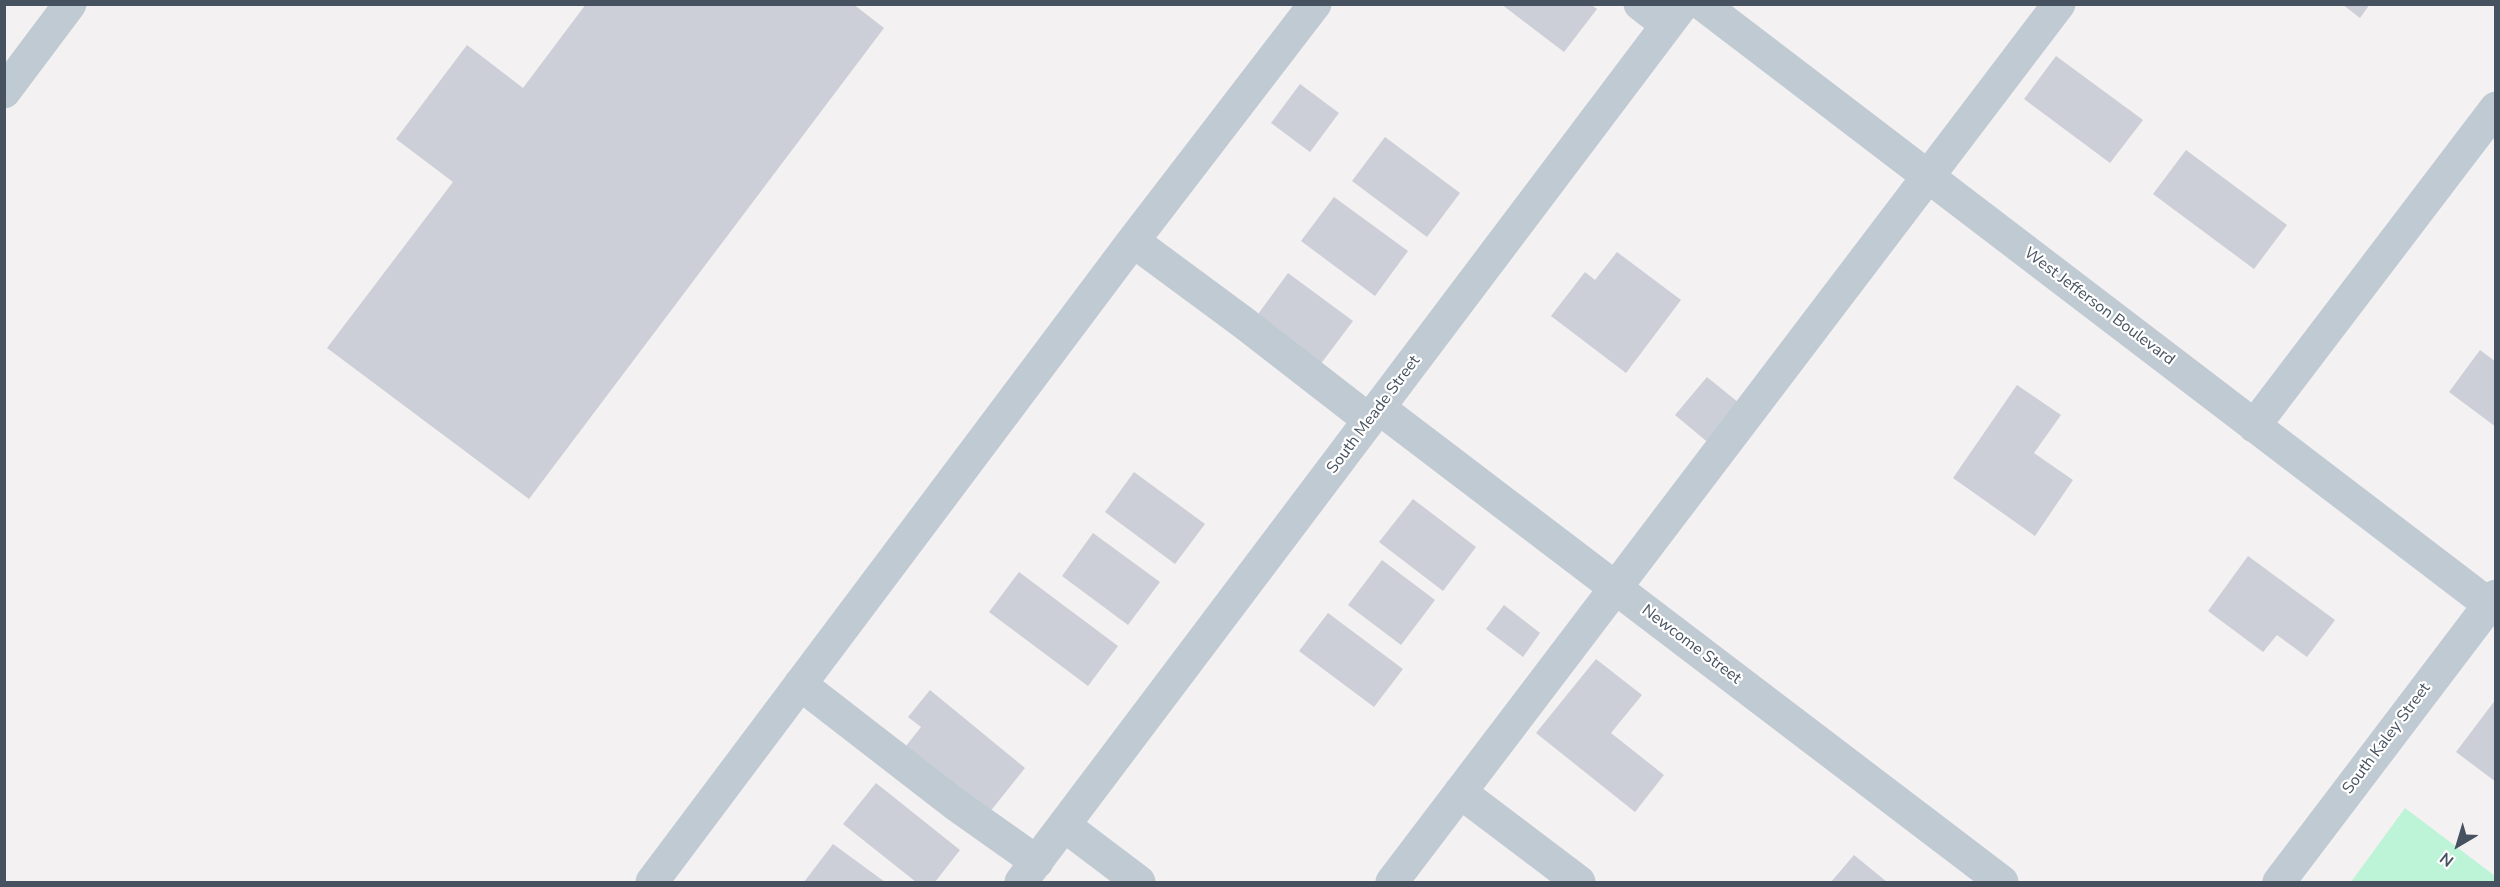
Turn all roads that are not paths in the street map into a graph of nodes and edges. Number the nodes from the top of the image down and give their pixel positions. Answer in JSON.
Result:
{"nodes":[{"id":1,"x":70,"y":4,"type":"edge"},
{"id":2,"x":1315,"y":4,"type":"edge"},
{"id":3,"x":1640,"y":4,"type":"edge"},
{"id":4,"x":1702,"y":4,"type":"edge"},
{"id":5,"x":2059,"y":4,"type":"edge"},
{"id":6,"x":1675,"y":15,"type":"edge"},
{"id":7,"x":4,"y":92,"type":"edge"},
{"id":8,"x":2496,"y":108,"type":"edge"},
{"id":9,"x":1928,"y":177,"type":"junction"},
{"id":10,"x":1133,"y":241,"type":"junction"},
{"id":11,"x":1374,"y":414,"type":"junction"},
{"id":12,"x":2254,"y":426,"type":"junction"},
{"id":13,"x":1617,"y":589,"type":"junction"},
{"id":14,"x":2493,"y":604,"type":"edge"},
{"id":15,"x":800,"y":684,"type":"junction"},
{"id":16,"x":1460,"y":792,"type":"junction"},
{"id":17,"x":1065,"y":825,"type":"junction"},
{"id":18,"x":1029,"y":872,"type":"edge"},
{"id":19,"x":652,"y":882,"type":"edge"},
{"id":20,"x":1139,"y":882,"type":"edge"},
{"id":21,"x":1392,"y":882,"type":"edge"},
{"id":22,"x":1579,"y":882,"type":"edge"},
{"id":23,"x":2002,"y":882,"type":"edge"},
{"id":24,"x":2279,"y":882,"type":"edge"}],
"edges":[{"from":1,"to":7,"type":"street"},
{"from":2,"to":10,"type":"street"},
{"from":3,"to":6,"type":"street"},
{"from":4,"to":9,"type":"street","name":"West Jefferson Boulevard"},
{"from":5,"to":9,"type":"street"},
{"from":6,"to":11,"type":"street","name":"South Meade Street"},
{"from":8,"to":12,"type":"street"},
{"from":9,"to":12,"type":"street","name":"West Jefferson Boulevard"},
{"from":9,"to":13,"type":"street"},
{"from":10,"to":11,"type":"street","name":"Newcome Street"},
{"from":10,"to":15,"type":"street"},
{"from":11,"to":13,"type":"street","name":"Newcome Street"},
{"from":11,"to":17,"type":"street","name":"South Meade Street"},
{"from":12,"to":14,"type":"street","name":"West Jefferson Boulevard"},
{"from":13,"to":16,"type":"street"},
{"from":13,"to":23,"type":"street","name":"Newcome Street"},
{"from":14,"to":24,"type":"street","name":"South Kaley Street"},
{"from":15,"to":18,"type":"street"},
{"from":15,"to":19,"type":"street"},
{"from":16,"to":21,"type":"street"},
{"from":16,"to":22,"type":"street"},
{"from":17,"to":18,"type":"street","name":"South Meade Street"},
{"from":17,"to":20,"type":"street"}]}
